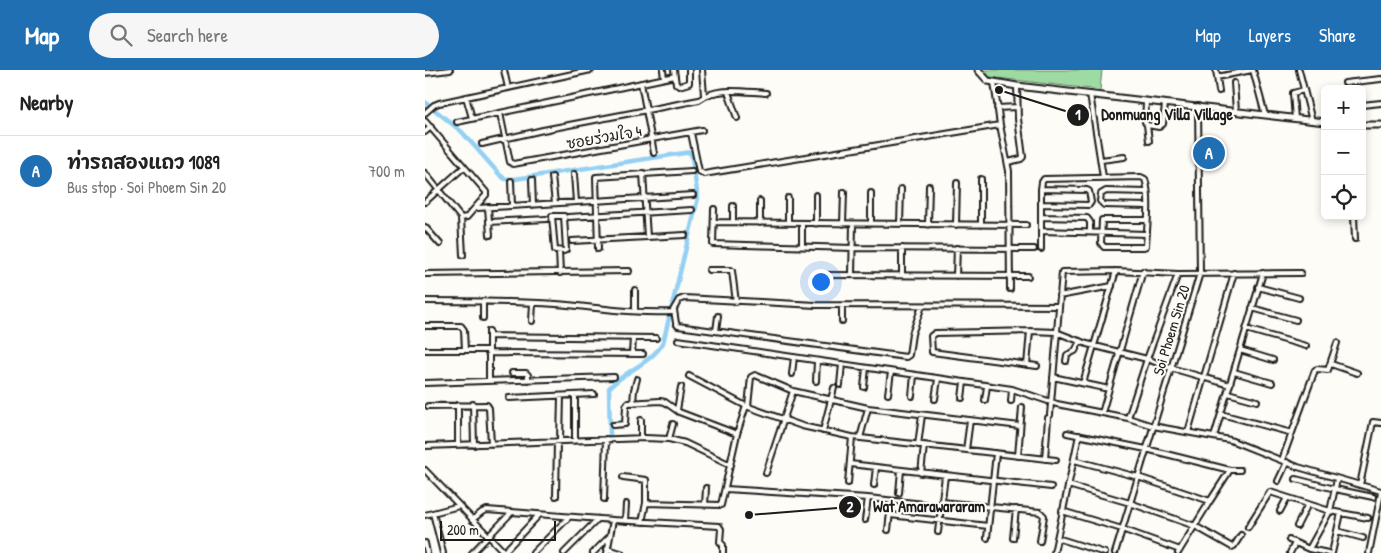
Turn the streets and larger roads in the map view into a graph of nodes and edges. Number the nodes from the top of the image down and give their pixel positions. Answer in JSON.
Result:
{"nodes":[{"id":1,"x":450,"y":70,"type":"edge"},
{"id":2,"x":504,"y":70,"type":"edge"},
{"id":3,"x":591,"y":70,"type":"edge"},
{"id":4,"x":663,"y":70,"type":"edge"},
{"id":5,"x":674,"y":70,"type":"edge"},
{"id":6,"x":689,"y":70,"type":"edge"},
{"id":7,"x":702,"y":70,"type":"edge"},
{"id":8,"x":977,"y":70,"type":"edge"},
{"id":9,"x":1216,"y":70,"type":"edge"},
{"id":10,"x":1253,"y":70,"type":"edge"},
{"id":11,"x":1299,"y":70,"type":"edge"},
{"id":12,"x":425,"y":73,"type":"edge"},
{"id":13,"x":675,"y":76,"type":"junction"},
{"id":14,"x":1217,"y":77,"type":"junction"},
{"id":15,"x":664,"y":78,"type":"junction"},
{"id":16,"x":1381,"y":79,"type":"edge"},
{"id":17,"x":994,"y":82,"type":"junction"},
{"id":18,"x":641,"y":83,"type":"junction"},
{"id":19,"x":1234,"y":83,"type":"dead end"},
{"id":20,"x":1345,"y":83,"type":"dead end"},
{"id":21,"x":1017,"y":86,"type":"junction"},
{"id":22,"x":508,"y":88,"type":"junction"},
{"id":23,"x":1304,"y":90,"type":"junction"},
{"id":24,"x":1219,"y":91,"type":"dead end"},
{"id":25,"x":728,"y":92,"type":"junction"},
{"id":26,"x":766,"y":93,"type":"dead end"},
{"id":27,"x":1090,"y":94,"type":"junction"},
{"id":28,"x":704,"y":95,"type":"junction"},
{"id":29,"x":466,"y":97,"type":"junction"},
{"id":30,"x":1146,"y":102,"type":"junction"},
{"id":31,"x":1381,"y":103,"type":"edge"},
{"id":32,"x":1165,"y":104,"type":"junction"},
{"id":33,"x":1366,"y":105,"type":"edge"},
{"id":34,"x":1198,"y":106,"type":"junction"},
{"id":35,"x":1017,"y":107,"type":"junction"},
{"id":36,"x":997,"y":108,"type":"junction"},
{"id":37,"x":646,"y":110,"type":"junction"},
{"id":38,"x":427,"y":111,"type":"edge"},
{"id":39,"x":1236,"y":111,"type":"junction"},
{"id":40,"x":500,"y":113,"type":"junction"},
{"id":41,"x":1265,"y":115,"type":"junction"},
{"id":42,"x":472,"y":118,"type":"junction"},
{"id":43,"x":737,"y":118,"type":"dead end"},
{"id":44,"x":1295,"y":119,"type":"junction"},
{"id":45,"x":425,"y":120,"type":"edge"},
{"id":46,"x":1312,"y":121,"type":"junction"},
{"id":47,"x":457,"y":122,"type":"dead end"},
{"id":48,"x":1321,"y":122,"type":"edge"},
{"id":49,"x":1147,"y":124,"type":"junction"},
{"id":50,"x":1000,"y":125,"type":"junction"},
{"id":51,"x":1366,"y":125,"type":"edge"},
{"id":52,"x":1381,"y":125,"type":"edge"},
{"id":53,"x":431,"y":127,"type":"junction"},
{"id":54,"x":702,"y":130,"type":"dead end"},
{"id":55,"x":425,"y":132,"type":"edge"},
{"id":56,"x":691,"y":133,"type":"junction"},
{"id":57,"x":505,"y":139,"type":"junction"},
{"id":58,"x":651,"y":140,"type":"junction"},
{"id":59,"x":1149,"y":141,"type":"dead end"},
{"id":60,"x":482,"y":144,"type":"dead end"},
{"id":61,"x":654,"y":154,"type":"dead end"},
{"id":62,"x":1124,"y":158,"type":"dead end"},
{"id":63,"x":1101,"y":160,"type":"junction"},
{"id":64,"x":1008,"y":162,"type":"junction"},
{"id":65,"x":464,"y":167,"type":"junction"},
{"id":66,"x":692,"y":171,"type":"dead end"},
{"id":67,"x":425,"y":173,"type":"edge"},
{"id":68,"x":574,"y":174,"type":"dead end"},
{"id":69,"x":643,"y":174,"type":"junction"},
{"id":70,"x":552,"y":177,"type":"dead end"},
{"id":71,"x":981,"y":179,"type":"dead end"},
{"id":72,"x":1099,"y":179,"type":"junction"},
{"id":73,"x":532,"y":180,"type":"dead end"},
{"id":74,"x":511,"y":181,"type":"dead end"},
{"id":75,"x":957,"y":183,"type":"dead end"},
{"id":76,"x":929,"y":186,"type":"dead end"},
{"id":77,"x":439,"y":189,"type":"junction"},
{"id":78,"x":901,"y":190,"type":"dead end"},
{"id":79,"x":1041,"y":190,"type":"junction"},
{"id":80,"x":844,"y":192,"type":"dead end"},
{"id":81,"x":1147,"y":192,"type":"junction"},
{"id":82,"x":871,"y":193,"type":"dead end"},
{"id":83,"x":693,"y":195,"type":"dead end"},
{"id":84,"x":816,"y":195,"type":"dead end"},
{"id":85,"x":645,"y":198,"type":"junction"},
{"id":86,"x":788,"y":198,"type":"dead end"},
{"id":87,"x":597,"y":201,"type":"junction"},
{"id":88,"x":760,"y":201,"type":"dead end"},
{"id":89,"x":425,"y":202,"type":"edge"},
{"id":90,"x":576,"y":202,"type":"junction"},
{"id":91,"x":555,"y":203,"type":"junction"},
{"id":92,"x":1041,"y":204,"type":"junction"},
{"id":93,"x":533,"y":205,"type":"junction"},
{"id":94,"x":512,"y":206,"type":"junction"},
{"id":95,"x":733,"y":206,"type":"dead end"},
{"id":96,"x":1147,"y":206,"type":"junction"},
{"id":97,"x":488,"y":207,"type":"junction"},
{"id":98,"x":477,"y":208,"type":"junction"},
{"id":99,"x":692,"y":210,"type":"dead end"},
{"id":100,"x":715,"y":210,"type":"dead end"},
{"id":101,"x":646,"y":212,"type":"junction"},
{"id":102,"x":598,"y":215,"type":"junction"},
{"id":103,"x":568,"y":217,"type":"dead end"},
{"id":104,"x":1041,"y":217,"type":"junction"},
{"id":105,"x":461,"y":218,"type":"junction"},
{"id":106,"x":547,"y":218,"type":"dead end"},
{"id":107,"x":1147,"y":220,"type":"junction"},
{"id":108,"x":1354,"y":220,"type":"edge"},
{"id":109,"x":489,"y":222,"type":"junction"},
{"id":110,"x":714,"y":222,"type":"junction"},
{"id":111,"x":733,"y":222,"type":"junction"},
{"id":112,"x":760,"y":223,"type":"junction"},
{"id":113,"x":788,"y":223,"type":"junction"},
{"id":114,"x":802,"y":223,"type":"junction"},
{"id":115,"x":816,"y":224,"type":"junction"},
{"id":116,"x":843,"y":224,"type":"junction"},
{"id":117,"x":853,"y":224,"type":"junction"},
{"id":118,"x":871,"y":224,"type":"junction"},
{"id":119,"x":900,"y":224,"type":"junction"},
{"id":120,"x":928,"y":224,"type":"junction"},
{"id":121,"x":956,"y":225,"type":"junction"},
{"id":122,"x":981,"y":225,"type":"junction"},
{"id":123,"x":1011,"y":225,"type":"junction"},
{"id":124,"x":1026,"y":225,"type":"dead end"},
{"id":125,"x":426,"y":230,"type":"edge"},
{"id":126,"x":1041,"y":231,"type":"junction"},
{"id":127,"x":1090,"y":232,"type":"junction"},
{"id":128,"x":1101,"y":233,"type":"junction"},
{"id":129,"x":1147,"y":234,"type":"junction"},
{"id":130,"x":490,"y":235,"type":"dead end"},
{"id":131,"x":685,"y":235,"type":"dead end"},
{"id":132,"x":647,"y":237,"type":"junction"},
{"id":133,"x":598,"y":239,"type":"junction"},
{"id":134,"x":1355,"y":239,"type":"dead end"},
{"id":135,"x":572,"y":240,"type":"dead end"},
{"id":136,"x":440,"y":244,"type":"dead end"},
{"id":137,"x":802,"y":246,"type":"junction"},
{"id":138,"x":853,"y":248,"type":"junction"},
{"id":139,"x":902,"y":248,"type":"junction"},
{"id":140,"x":957,"y":248,"type":"junction"},
{"id":141,"x":598,"y":249,"type":"dead end"},
{"id":142,"x":1011,"y":249,"type":"junction"},
{"id":143,"x":1034,"y":249,"type":"dead end"},
{"id":144,"x":1041,"y":249,"type":"dead end"},
{"id":145,"x":559,"y":251,"type":"junction"},
{"id":146,"x":463,"y":255,"type":"dead end"},
{"id":147,"x":709,"y":270,"type":"dead end"},
{"id":148,"x":629,"y":271,"type":"dead end"},
{"id":149,"x":1116,"y":271,"type":"junction"},
{"id":150,"x":1143,"y":271,"type":"junction"},
{"id":151,"x":560,"y":273,"type":"junction"},
{"id":152,"x":1200,"y":273,"type":"junction"},
{"id":153,"x":1234,"y":273,"type":"junction"},
{"id":154,"x":1263,"y":273,"type":"junction"},
{"id":155,"x":1301,"y":273,"type":"dead end"},
{"id":156,"x":425,"y":274,"type":"edge"},
{"id":157,"x":1178,"y":274,"type":"junction"},
{"id":158,"x":826,"y":275,"type":"dead end"},
{"id":159,"x":852,"y":275,"type":"junction"},
{"id":160,"x":902,"y":275,"type":"junction"},
{"id":161,"x":956,"y":276,"type":"junction"},
{"id":162,"x":1010,"y":276,"type":"junction"},
{"id":163,"x":1028,"y":276,"type":"dead end"},
{"id":164,"x":1112,"y":286,"type":"junction"},
{"id":165,"x":1259,"y":288,"type":"junction"},
{"id":166,"x":1010,"y":289,"type":"dead end"},
{"id":167,"x":635,"y":290,"type":"dead end"},
{"id":168,"x":1059,"y":296,"type":"junction"},
{"id":169,"x":1299,"y":298,"type":"dead end"},
{"id":170,"x":425,"y":301,"type":"edge"},
{"id":171,"x":483,"y":301,"type":"junction"},
{"id":172,"x":736,"y":302,"type":"junction"},
{"id":173,"x":533,"y":303,"type":"junction"},
{"id":174,"x":841,"y":306,"type":"junction"},
{"id":175,"x":922,"y":306,"type":"junction"},
{"id":176,"x":1059,"y":306,"type":"junction"},
{"id":177,"x":1252,"y":308,"type":"junction"},
{"id":178,"x":635,"y":311,"type":"junction"},
{"id":179,"x":671,"y":311,"type":"junction"},
{"id":180,"x":718,"y":316,"type":"dead end"},
{"id":181,"x":483,"y":318,"type":"dead end"},
{"id":182,"x":1296,"y":320,"type":"dead end"},
{"id":183,"x":532,"y":321,"type":"dead end"},
{"id":184,"x":842,"y":321,"type":"dead end"},
{"id":185,"x":425,"y":326,"type":"edge"},
{"id":186,"x":1246,"y":329,"type":"junction"},
{"id":187,"x":716,"y":331,"type":"junction"},
{"id":188,"x":1030,"y":331,"type":"junction"},
{"id":189,"x":1056,"y":332,"type":"junction"},
{"id":190,"x":633,"y":338,"type":"junction"},
{"id":191,"x":656,"y":338,"type":"dead end"},
{"id":192,"x":678,"y":340,"type":"dead end"},
{"id":193,"x":1080,"y":342,"type":"junction"},
{"id":194,"x":1337,"y":343,"type":"dead end"},
{"id":195,"x":1094,"y":345,"type":"junction"},
{"id":196,"x":1306,"y":346,"type":"dead end"},
{"id":197,"x":425,"y":350,"type":"edge"},
{"id":198,"x":465,"y":350,"type":"junction"},
{"id":199,"x":1240,"y":350,"type":"junction"},
{"id":200,"x":488,"y":352,"type":"junction"},
{"id":201,"x":1120,"y":352,"type":"junction"},
{"id":202,"x":632,"y":354,"type":"junction"},
{"id":203,"x":643,"y":354,"type":"dead end"},
{"id":204,"x":794,"y":357,"type":"junction"},
{"id":205,"x":1147,"y":359,"type":"junction"},
{"id":206,"x":1273,"y":360,"type":"dead end"},
{"id":207,"x":817,"y":361,"type":"junction"},
{"id":208,"x":1066,"y":361,"type":"dead end"},
{"id":209,"x":842,"y":364,"type":"junction"},
{"id":210,"x":1331,"y":364,"type":"junction"},
{"id":211,"x":1027,"y":365,"type":"junction"},
{"id":212,"x":1037,"y":366,"type":"dead end"},
{"id":213,"x":866,"y":368,"type":"junction"},
{"id":214,"x":1171,"y":368,"type":"junction"},
{"id":215,"x":891,"y":372,"type":"junction"},
{"id":216,"x":1234,"y":372,"type":"junction"},
{"id":217,"x":512,"y":373,"type":"dead end"},
{"id":218,"x":1357,"y":373,"type":"dead end"},
{"id":219,"x":792,"y":374,"type":"dead end"},
{"id":220,"x":914,"y":375,"type":"junction"},
{"id":221,"x":689,"y":376,"type":"dead end"},
{"id":222,"x":614,"y":377,"type":"dead end"},
{"id":223,"x":1053,"y":377,"type":"junction"},
{"id":224,"x":1204,"y":377,"type":"junction"},
{"id":225,"x":637,"y":379,"type":"dead end"},
{"id":226,"x":938,"y":379,"type":"junction"},
{"id":227,"x":528,"y":380,"type":"junction"},
{"id":228,"x":489,"y":381,"type":"junction"},
{"id":229,"x":816,"y":381,"type":"dead end"},
{"id":230,"x":964,"y":382,"type":"junction"},
{"id":231,"x":425,"y":383,"type":"edge"},
{"id":232,"x":1083,"y":383,"type":"junction"},
{"id":233,"x":1271,"y":383,"type":"dead end"},
{"id":234,"x":1230,"y":385,"type":"junction"},
{"id":235,"x":840,"y":386,"type":"dead end"},
{"id":236,"x":987,"y":386,"type":"junction"},
{"id":237,"x":681,"y":387,"type":"dead end"},
{"id":238,"x":864,"y":387,"type":"dead end"},
{"id":239,"x":834,"y":388,"type":"dead end"},
{"id":240,"x":1012,"y":389,"type":"junction"},
{"id":241,"x":1109,"y":389,"type":"junction"},
{"id":242,"x":793,"y":391,"type":"junction"},
{"id":243,"x":1228,"y":393,"type":"junction"},
{"id":244,"x":594,"y":394,"type":"dead end"},
{"id":245,"x":887,"y":394,"type":"dead end"},
{"id":246,"x":575,"y":395,"type":"junction"},
{"id":247,"x":561,"y":396,"type":"junction"},
{"id":248,"x":912,"y":396,"type":"dead end"},
{"id":249,"x":509,"y":398,"type":"dead end"},
{"id":250,"x":962,"y":398,"type":"dead end"},
{"id":251,"x":935,"y":399,"type":"dead end"},
{"id":252,"x":830,"y":400,"type":"junction"},
{"id":253,"x":985,"y":400,"type":"dead end"},
{"id":254,"x":1011,"y":401,"type":"dead end"},
{"id":255,"x":1257,"y":401,"type":"dead end"},
{"id":256,"x":1051,"y":402,"type":"junction"},
{"id":257,"x":633,"y":403,"type":"junction"},
{"id":258,"x":473,"y":404,"type":"junction"},
{"id":259,"x":458,"y":405,"type":"junction"},
{"id":260,"x":428,"y":406,"type":"dead end"},
{"id":261,"x":747,"y":406,"type":"junction"},
{"id":262,"x":1022,"y":407,"type":"dead end"},
{"id":263,"x":868,"y":408,"type":"junction"},
{"id":264,"x":677,"y":410,"type":"junction"},
{"id":265,"x":1102,"y":413,"type":"junction"},
{"id":266,"x":922,"y":414,"type":"junction"},
{"id":267,"x":1221,"y":414,"type":"junction"},
{"id":268,"x":1128,"y":418,"type":"junction"},
{"id":269,"x":783,"y":419,"type":"junction"},
{"id":270,"x":641,"y":420,"type":"dead end"},
{"id":271,"x":970,"y":420,"type":"junction"},
{"id":272,"x":1381,"y":423,"type":"edge"},
{"id":273,"x":673,"y":424,"type":"dead end"},
{"id":274,"x":613,"y":425,"type":"dead end"},
{"id":275,"x":1021,"y":426,"type":"junction"},
{"id":276,"x":1153,"y":426,"type":"junction"},
{"id":277,"x":823,"y":431,"type":"junction"},
{"id":278,"x":1188,"y":432,"type":"junction"},
{"id":279,"x":1067,"y":433,"type":"dead end"},
{"id":280,"x":1292,"y":433,"type":"junction"},
{"id":281,"x":737,"y":434,"type":"junction"},
{"id":282,"x":1079,"y":435,"type":"junction"},
{"id":283,"x":852,"y":437,"type":"junction"},
{"id":284,"x":1214,"y":437,"type":"junction"},
{"id":285,"x":641,"y":438,"type":"junction"},
{"id":286,"x":860,"y":438,"type":"junction"},
{"id":287,"x":606,"y":439,"type":"junction"},
{"id":288,"x":669,"y":439,"type":"junction"},
{"id":289,"x":575,"y":440,"type":"junction"},
{"id":290,"x":559,"y":441,"type":"junction"},
{"id":291,"x":491,"y":444,"type":"junction"},
{"id":292,"x":459,"y":445,"type":"junction"},
{"id":293,"x":474,"y":445,"type":"junction"},
{"id":294,"x":918,"y":445,"type":"junction"},
{"id":295,"x":425,"y":446,"type":"edge"},
{"id":296,"x":924,"y":446,"type":"junction"},
{"id":297,"x":1146,"y":449,"type":"junction"},
{"id":298,"x":966,"y":450,"type":"junction"},
{"id":299,"x":996,"y":454,"type":"junction"},
{"id":300,"x":1018,"y":456,"type":"junction"},
{"id":301,"x":1045,"y":459,"type":"junction"},
{"id":302,"x":1056,"y":460,"type":"dead end"},
{"id":303,"x":1074,"y":460,"type":"junction"},
{"id":304,"x":1282,"y":460,"type":"junction"},
{"id":305,"x":1287,"y":462,"type":"junction"},
{"id":306,"x":850,"y":464,"type":"junction"},
{"id":307,"x":731,"y":466,"type":"junction"},
{"id":308,"x":877,"y":467,"type":"junction"},
{"id":309,"x":425,"y":470,"type":"edge"},
{"id":310,"x":901,"y":470,"type":"junction"},
{"id":311,"x":1230,"y":470,"type":"junction"},
{"id":312,"x":1240,"y":470,"type":"dead end"},
{"id":313,"x":767,"y":473,"type":"dead end"},
{"id":314,"x":921,"y":473,"type":"junction"},
{"id":315,"x":945,"y":476,"type":"junction"},
{"id":316,"x":623,"y":477,"type":"dead end"},
{"id":317,"x":1138,"y":477,"type":"junction"},
{"id":318,"x":1337,"y":478,"type":"junction"},
{"id":319,"x":1296,"y":479,"type":"dead end"},
{"id":320,"x":993,"y":480,"type":"junction"},
{"id":321,"x":1279,"y":481,"type":"dead end"},
{"id":322,"x":848,"y":483,"type":"dead end"},
{"id":323,"x":874,"y":485,"type":"dead end"},
{"id":324,"x":1068,"y":485,"type":"junction"},
{"id":325,"x":1360,"y":485,"type":"junction"},
{"id":326,"x":1051,"y":487,"type":"dead end"},
{"id":327,"x":706,"y":488,"type":"dead end"},
{"id":328,"x":726,"y":488,"type":"junction"},
{"id":329,"x":1335,"y":489,"type":"junction"},
{"id":330,"x":899,"y":492,"type":"dead end"},
{"id":331,"x":1381,"y":492,"type":"edge"},
{"id":332,"x":556,"y":496,"type":"dead end"},
{"id":333,"x":1373,"y":497,"type":"dead end"},
{"id":334,"x":868,"y":498,"type":"junction"},
{"id":335,"x":1287,"y":498,"type":"junction"},
{"id":336,"x":603,"y":499,"type":"dead end"},
{"id":337,"x":942,"y":502,"type":"junction"},
{"id":338,"x":1210,"y":502,"type":"junction"},
{"id":339,"x":646,"y":503,"type":"junction"},
{"id":340,"x":1130,"y":503,"type":"junction"},
{"id":341,"x":626,"y":504,"type":"dead end"},
{"id":342,"x":891,"y":504,"type":"dead end"},
{"id":343,"x":924,"y":504,"type":"dead end"},
{"id":344,"x":1308,"y":504,"type":"junction"},
{"id":345,"x":459,"y":506,"type":"junction"},
{"id":346,"x":705,"y":506,"type":"junction"},
{"id":347,"x":990,"y":507,"type":"junction"},
{"id":348,"x":1379,"y":507,"type":"edge"},
{"id":349,"x":1016,"y":510,"type":"junction"},
{"id":350,"x":1330,"y":510,"type":"junction"},
{"id":351,"x":1062,"y":511,"type":"junction"},
{"id":352,"x":1280,"y":511,"type":"dead end"},
{"id":353,"x":511,"y":512,"type":"junction"},
{"id":354,"x":433,"y":513,"type":"junction"},
{"id":355,"x":1341,"y":513,"type":"junction"},
{"id":356,"x":425,"y":515,"type":"edge"},
{"id":357,"x":540,"y":515,"type":"junction"},
{"id":358,"x":890,"y":515,"type":"junction"},
{"id":359,"x":569,"y":517,"type":"junction"},
{"id":360,"x":1368,"y":518,"type":"dead end"},
{"id":361,"x":598,"y":519,"type":"junction"},
{"id":362,"x":472,"y":520,"type":"junction"},
{"id":363,"x":613,"y":520,"type":"junction"},
{"id":364,"x":865,"y":520,"type":"dead end"},
{"id":365,"x":940,"y":520,"type":"junction"},
{"id":366,"x":625,"y":521,"type":"junction"},
{"id":367,"x":643,"y":522,"type":"junction"},
{"id":368,"x":988,"y":526,"type":"junction"},
{"id":369,"x":1195,"y":526,"type":"junction"},
{"id":370,"x":1297,"y":526,"type":"dead end"},
{"id":371,"x":1248,"y":527,"type":"dead end"},
{"id":372,"x":888,"y":530,"type":"dead end"},
{"id":373,"x":1122,"y":530,"type":"junction"},
{"id":374,"x":938,"y":532,"type":"dead end"},
{"id":375,"x":1337,"y":532,"type":"junction"},
{"id":376,"x":1241,"y":535,"type":"dead end"},
{"id":377,"x":488,"y":536,"type":"junction"},
{"id":378,"x":609,"y":537,"type":"junction"},
{"id":379,"x":987,"y":538,"type":"dead end"},
{"id":380,"x":1013,"y":538,"type":"dead end"},
{"id":381,"x":1057,"y":538,"type":"junction"},
{"id":382,"x":1363,"y":538,"type":"dead end"},
{"id":383,"x":1289,"y":540,"type":"dead end"},
{"id":384,"x":1040,"y":542,"type":"dead end"},
{"id":385,"x":425,"y":543,"type":"edge"},
{"id":386,"x":1295,"y":543,"type":"junction"},
{"id":387,"x":1309,"y":549,"type":"junction"},
{"id":388,"x":607,"y":551,"type":"edge"},
{"id":389,"x":1179,"y":552,"type":"edge"},
{"id":390,"x":427,"y":553,"type":"edge"},
{"id":391,"x":443,"y":553,"type":"edge"},
{"id":392,"x":472,"y":553,"type":"edge"},
{"id":393,"x":504,"y":553,"type":"edge"},
{"id":394,"x":533,"y":553,"type":"edge"},
{"id":395,"x":564,"y":553,"type":"edge"},
{"id":396,"x":593,"y":553,"type":"edge"},
{"id":397,"x":621,"y":553,"type":"edge"},
{"id":398,"x":723,"y":553,"type":"edge"},
{"id":399,"x":1054,"y":553,"type":"edge"},
{"id":400,"x":1105,"y":553,"type":"edge"},
{"id":401,"x":1115,"y":553,"type":"edge"},
{"id":402,"x":1290,"y":553,"type":"edge"},
{"id":403,"x":1330,"y":553,"type":"edge"},
{"id":404,"x":1369,"y":553,"type":"edge"}],
"edges":[{"from":1,"to":12,"type":"street"},
{"from":2,"to":22,"type":"street"},
{"from":3,"to":22,"type":"street"},
{"from":4,"to":15,"type":"street"},
{"from":5,"to":13,"type":"street"},
{"from":6,"to":13,"type":"street"},
{"from":7,"to":28,"type":"street"},
{"from":8,"to":17,"type":"street"},
{"from":9,"to":14,"type":"street"},
{"from":10,"to":14,"type":"street"},
{"from":10,"to":41,"type":"street"},
{"from":11,"to":23,"type":"street"},
{"from":13,"to":15,"type":"street"},
{"from":14,"to":24,"type":"street"},
{"from":15,"to":18,"type":"street"},
{"from":16,"to":20,"type":"street"},
{"from":17,"to":21,"type":"street"},
{"from":17,"to":36,"type":"street"},
{"from":18,"to":37,"type":"street"},
{"from":18,"to":40,"type":"street"},
{"from":19,"to":39,"type":"street"},
{"from":21,"to":27,"type":"street"},
{"from":21,"to":35,"type":"street"},
{"from":22,"to":29,"type":"street"},
{"from":23,"to":44,"type":"street"},
{"from":23,"to":46,"type":"street"},
{"from":25,"to":26,"type":"street"},
{"from":25,"to":28,"type":"street"},
{"from":25,"to":43,"type":"street"},
{"from":27,"to":30,"type":"street"},
{"from":27,"to":63,"type":"street"},
{"from":28,"to":37,"type":"street"},
{"from":29,"to":38,"type":"street"},
{"from":29,"to":42,"type":"street"},
{"from":30,"to":32,"type":"street"},
{"from":30,"to":49,"type":"street"},
{"from":31,"to":33,"type":"street"},
{"from":32,"to":34,"type":"street"},
{"from":32,"to":49,"type":"street"},
{"from":34,"to":39,"type":"street"},
{"from":34,"to":152,"type":"street","name":"Soi Phoem Sin 20"},
{"from":35,"to":36,"type":"street"},
{"from":35,"to":64,"type":"street"},
{"from":36,"to":50,"type":"street"},
{"from":37,"to":57,"type":"street"},
{"from":37,"to":58,"type":"street"},
{"from":39,"to":41,"type":"street"},
{"from":40,"to":42,"type":"street"},
{"from":40,"to":57,"type":"street"},
{"from":41,"to":44,"type":"street"},
{"from":42,"to":47,"type":"street"},
{"from":44,"to":46,"type":"street"},
{"from":45,"to":53,"type":"street"},
{"from":46,"to":48,"type":"street"},
{"from":49,"to":59,"type":"street"},
{"from":50,"to":56,"type":"street"},
{"from":50,"to":64,"type":"street"},
{"from":51,"to":52,"type":"street"},
{"from":53,"to":55,"type":"street"},
{"from":53,"to":65,"type":"street"},
{"from":54,"to":56,"type":"street","name":"ซอยร่วมใจ 4"},
{"from":56,"to":58,"type":"street","name":"ซอยร่วมใจ 4"},
{"from":57,"to":58,"type":"street","name":"ซอยร่วมใจ 4"},
{"from":57,"to":60,"type":"street"},
{"from":58,"to":61,"type":"street"},
{"from":62,"to":63,"type":"street"},
{"from":63,"to":72,"type":"street"},
{"from":64,"to":123,"type":"street"},
{"from":65,"to":77,"type":"street"},
{"from":65,"to":98,"type":"street"},
{"from":66,"to":69,"type":"street"},
{"from":67,"to":77,"type":"street"},
{"from":68,"to":90,"type":"street"},
{"from":69,"to":85,"type":"street"},
{"from":69,"to":87,"type":"street"},
{"from":70,"to":91,"type":"street"},
{"from":71,"to":122,"type":"street"},
{"from":72,"to":79,"type":"street"},
{"from":72,"to":81,"type":"street"},
{"from":73,"to":93,"type":"street"},
{"from":74,"to":94,"type":"street"},
{"from":75,"to":121,"type":"street"},
{"from":76,"to":120,"type":"street"},
{"from":77,"to":89,"type":"street"},
{"from":77,"to":105,"type":"street"},
{"from":78,"to":119,"type":"street"},
{"from":79,"to":92,"type":"street"},
{"from":79,"to":92,"type":"street"},
{"from":80,"to":116,"type":"street"},
{"from":81,"to":96,"type":"street"},
{"from":81,"to":96,"type":"street"},
{"from":82,"to":118,"type":"street"},
{"from":83,"to":85,"type":"street"},
{"from":84,"to":115,"type":"street"},
{"from":85,"to":87,"type":"street"},
{"from":85,"to":101,"type":"street"},
{"from":86,"to":113,"type":"street"},
{"from":87,"to":90,"type":"street"},
{"from":87,"to":102,"type":"street"},
{"from":88,"to":112,"type":"street"},
{"from":90,"to":91,"type":"street"},
{"from":91,"to":93,"type":"street"},
{"from":92,"to":104,"type":"street"},
{"from":93,"to":94,"type":"street"},
{"from":94,"to":97,"type":"street"},
{"from":95,"to":111,"type":"street"},
{"from":96,"to":107,"type":"street"},
{"from":97,"to":98,"type":"street"},
{"from":97,"to":109,"type":"street"},
{"from":98,"to":105,"type":"street"},
{"from":99,"to":101,"type":"street"},
{"from":100,"to":110,"type":"street"},
{"from":101,"to":102,"type":"street"},
{"from":101,"to":132,"type":"street"},
{"from":102,"to":103,"type":"street"},
{"from":102,"to":133,"type":"street"},
{"from":104,"to":126,"type":"street"},
{"from":104,"to":127,"type":"street"},
{"from":105,"to":146,"type":"street"},
{"from":106,"to":109,"type":"street"},
{"from":107,"to":128,"type":"street"},
{"from":107,"to":129,"type":"street"},
{"from":108,"to":134,"type":"street"},
{"from":109,"to":130,"type":"street"},
{"from":110,"to":111,"type":"street"},
{"from":110,"to":137,"type":"street"},
{"from":111,"to":112,"type":"street"},
{"from":112,"to":113,"type":"street"},
{"from":113,"to":114,"type":"street"},
{"from":114,"to":115,"type":"street"},
{"from":114,"to":137,"type":"street"},
{"from":115,"to":116,"type":"street"},
{"from":116,"to":117,"type":"street"},
{"from":117,"to":118,"type":"street"},
{"from":117,"to":138,"type":"street"},
{"from":118,"to":119,"type":"street"},
{"from":119,"to":120,"type":"street"},
{"from":120,"to":121,"type":"street"},
{"from":121,"to":122,"type":"street"},
{"from":122,"to":123,"type":"street"},
{"from":123,"to":124,"type":"street"},
{"from":123,"to":142,"type":"street"},
{"from":125,"to":136,"type":"street"},
{"from":126,"to":127,"type":"street"},
{"from":126,"to":144,"type":"street"},
{"from":127,"to":128,"type":"street"},
{"from":128,"to":129,"type":"street"},
{"from":128,"to":129,"type":"street"},
{"from":131,"to":132,"type":"street"},
{"from":132,"to":133,"type":"street"},
{"from":133,"to":135,"type":"street"},
{"from":133,"to":141,"type":"street"},
{"from":137,"to":138,"type":"street"},
{"from":138,"to":139,"type":"street"},
{"from":138,"to":159,"type":"street"},
{"from":139,"to":140,"type":"street"},
{"from":139,"to":160,"type":"street"},
{"from":140,"to":142,"type":"street"},
{"from":140,"to":161,"type":"street"},
{"from":142,"to":143,"type":"street"},
{"from":142,"to":162,"type":"street"},
{"from":145,"to":145,"type":"street"},
{"from":145,"to":151,"type":"street"},
{"from":147,"to":172,"type":"street"},
{"from":148,"to":151,"type":"street"},
{"from":149,"to":150,"type":"street"},
{"from":149,"to":164,"type":"street"},
{"from":149,"to":168,"type":"street"},
{"from":150,"to":157,"type":"street"},
{"from":150,"to":201,"type":"street"},
{"from":151,"to":156,"type":"street"},
{"from":152,"to":153,"type":"street"},
{"from":152,"to":157,"type":"street"},
{"from":152,"to":214,"type":"street","name":"Soi Phoem Sin 20"},
{"from":153,"to":154,"type":"street"},
{"from":153,"to":224,"type":"street"},
{"from":154,"to":155,"type":"street"},
{"from":154,"to":165,"type":"street"},
{"from":157,"to":205,"type":"street"},
{"from":158,"to":159,"type":"street"},
{"from":159,"to":160,"type":"street"},
{"from":160,"to":161,"type":"street"},
{"from":161,"to":162,"type":"street"},
{"from":162,"to":163,"type":"street"},
{"from":162,"to":166,"type":"street"},
{"from":164,"to":168,"type":"street"},
{"from":164,"to":195,"type":"street"},
{"from":165,"to":169,"type":"street"},
{"from":165,"to":177,"type":"street"},
{"from":167,"to":178,"type":"street"},
{"from":168,"to":176,"type":"street"},
{"from":170,"to":171,"type":"street"},
{"from":171,"to":173,"type":"street"},
{"from":171,"to":181,"type":"street"},
{"from":172,"to":174,"type":"street"},
{"from":172,"to":179,"type":"street"},
{"from":173,"to":178,"type":"street"},
{"from":173,"to":183,"type":"street"},
{"from":174,"to":175,"type":"street"},
{"from":174,"to":184,"type":"street"},
{"from":175,"to":176,"type":"street"},
{"from":175,"to":187,"type":"street"},
{"from":176,"to":189,"type":"street"},
{"from":177,"to":182,"type":"street"},
{"from":177,"to":186,"type":"street"},
{"from":178,"to":179,"type":"street"},
{"from":179,"to":187,"type":"street"},
{"from":180,"to":187,"type":"street"},
{"from":185,"to":198,"type":"street"},
{"from":186,"to":196,"type":"street"},
{"from":186,"to":199,"type":"street"},
{"from":188,"to":189,"type":"street"},
{"from":188,"to":211,"type":"street"},
{"from":188,"to":211,"type":"street"},
{"from":189,"to":193,"type":"street"},
{"from":189,"to":223,"type":"street"},
{"from":190,"to":191,"type":"street"},
{"from":190,"to":200,"type":"street"},
{"from":190,"to":202,"type":"street"},
{"from":192,"to":204,"type":"street"},
{"from":193,"to":195,"type":"street"},
{"from":193,"to":208,"type":"street"},
{"from":194,"to":210,"type":"street"},
{"from":195,"to":201,"type":"street"},
{"from":195,"to":232,"type":"street"},
{"from":197,"to":198,"type":"street"},
{"from":198,"to":200,"type":"street"},
{"from":199,"to":206,"type":"street"},
{"from":199,"to":216,"type":"street"},
{"from":200,"to":202,"type":"street"},
{"from":200,"to":228,"type":"street"},
{"from":201,"to":205,"type":"street"},
{"from":201,"to":241,"type":"street"},
{"from":202,"to":203,"type":"street"},
{"from":204,"to":207,"type":"street"},
{"from":204,"to":219,"type":"street"},
{"from":205,"to":214,"type":"street"},
{"from":205,"to":268,"type":"street"},
{"from":207,"to":209,"type":"street"},
{"from":207,"to":229,"type":"street"},
{"from":209,"to":213,"type":"street"},
{"from":209,"to":235,"type":"street"},
{"from":210,"to":218,"type":"street"},
{"from":210,"to":280,"type":"street"},
{"from":211,"to":212,"type":"street"},
{"from":213,"to":215,"type":"street"},
{"from":213,"to":238,"type":"street"},
{"from":214,"to":224,"type":"street"},
{"from":214,"to":276,"type":"street","name":"Soi Phoem Sin 20"},
{"from":215,"to":220,"type":"street"},
{"from":215,"to":245,"type":"street"},
{"from":216,"to":233,"type":"street"},
{"from":216,"to":234,"type":"street"},
{"from":217,"to":227,"type":"street"},
{"from":220,"to":226,"type":"street"},
{"from":220,"to":248,"type":"street"},
{"from":221,"to":261,"type":"street"},
{"from":222,"to":227,"type":"street"},
{"from":223,"to":232,"type":"street"},
{"from":223,"to":256,"type":"street"},
{"from":224,"to":234,"type":"street"},
{"from":224,"to":278,"type":"street"},
{"from":225,"to":257,"type":"street"},
{"from":226,"to":230,"type":"street"},
{"from":226,"to":251,"type":"street"},
{"from":227,"to":228,"type":"street"},
{"from":228,"to":231,"type":"street"},
{"from":230,"to":236,"type":"street"},
{"from":230,"to":250,"type":"street"},
{"from":232,"to":241,"type":"street"},
{"from":234,"to":243,"type":"street"},
{"from":236,"to":240,"type":"street"},
{"from":236,"to":253,"type":"street"},
{"from":237,"to":264,"type":"street"},
{"from":239,"to":252,"type":"street"},
{"from":240,"to":254,"type":"street"},
{"from":240,"to":256,"type":"street"},
{"from":241,"to":265,"type":"street"},
{"from":242,"to":252,"type":"street"},
{"from":242,"to":261,"type":"street"},
{"from":242,"to":269,"type":"street"},
{"from":243,"to":255,"type":"street"},
{"from":243,"to":267,"type":"street"},
{"from":244,"to":246,"type":"street"},
{"from":246,"to":247,"type":"street"},
{"from":246,"to":289,"type":"street"},
{"from":247,"to":249,"type":"street"},
{"from":247,"to":290,"type":"street"},
{"from":252,"to":263,"type":"street"},
{"from":252,"to":277,"type":"street"},
{"from":256,"to":265,"type":"street"},
{"from":256,"to":301,"type":"street"},
{"from":257,"to":264,"type":"street"},
{"from":257,"to":274,"type":"street"},
{"from":258,"to":259,"type":"street"},
{"from":258,"to":291,"type":"street"},
{"from":258,"to":293,"type":"street"},
{"from":259,"to":260,"type":"street"},
{"from":259,"to":292,"type":"street"},
{"from":261,"to":269,"type":"street"},
{"from":261,"to":281,"type":"street"},
{"from":262,"to":275,"type":"street"},
{"from":263,"to":266,"type":"street"},
{"from":263,"to":286,"type":"street"},
{"from":264,"to":281,"type":"street"},
{"from":265,"to":268,"type":"street"},
{"from":266,"to":271,"type":"street"},
{"from":266,"to":294,"type":"street"},
{"from":267,"to":280,"type":"street"},
{"from":267,"to":284,"type":"street"},
{"from":268,"to":276,"type":"street"},
{"from":269,"to":277,"type":"street"},
{"from":269,"to":313,"type":"street"},
{"from":270,"to":285,"type":"street"},
{"from":271,"to":275,"type":"street"},
{"from":271,"to":298,"type":"street"},
{"from":272,"to":325,"type":"street"},
{"from":273,"to":288,"type":"street"},
{"from":275,"to":300,"type":"street"},
{"from":276,"to":278,"type":"street"},
{"from":276,"to":297,"type":"street","name":"Soi Phoem Sin 20"},
{"from":277,"to":283,"type":"street"},
{"from":278,"to":284,"type":"street"},
{"from":279,"to":282,"type":"street"},
{"from":280,"to":304,"type":"street"},
{"from":281,"to":307,"type":"street"},
{"from":282,"to":297,"type":"street"},
{"from":282,"to":303,"type":"street"},
{"from":283,"to":286,"type":"street"},
{"from":283,"to":306,"type":"street"},
{"from":284,"to":304,"type":"street"},
{"from":285,"to":287,"type":"street"},
{"from":285,"to":288,"type":"street"},
{"from":286,"to":294,"type":"street"},
{"from":287,"to":289,"type":"street"},
{"from":287,"to":336,"type":"street"},
{"from":288,"to":307,"type":"street"},
{"from":289,"to":290,"type":"street"},
{"from":290,"to":291,"type":"street"},
{"from":290,"to":332,"type":"street"},
{"from":291,"to":293,"type":"street"},
{"from":292,"to":293,"type":"street"},
{"from":292,"to":295,"type":"street"},
{"from":294,"to":296,"type":"street"},
{"from":296,"to":298,"type":"street"},
{"from":296,"to":314,"type":"street"},
{"from":297,"to":311,"type":"street"},
{"from":297,"to":317,"type":"street","name":"Soi Phoem Sin 20"},
{"from":298,"to":299,"type":"street"},
{"from":299,"to":300,"type":"street"},
{"from":299,"to":320,"type":"street"},
{"from":300,"to":301,"type":"street"},
{"from":301,"to":302,"type":"street"},
{"from":303,"to":317,"type":"street"},
{"from":303,"to":324,"type":"street"},
{"from":304,"to":305,"type":"street"},
{"from":305,"to":318,"type":"street"},
{"from":305,"to":321,"type":"street"},
{"from":306,"to":308,"type":"street"},
{"from":306,"to":322,"type":"street"},
{"from":307,"to":328,"type":"street"},
{"from":308,"to":310,"type":"street"},
{"from":308,"to":323,"type":"street"},
{"from":309,"to":345,"type":"street"},
{"from":310,"to":314,"type":"street"},
{"from":310,"to":330,"type":"street"},
{"from":311,"to":312,"type":"street"},
{"from":311,"to":338,"type":"street"},
{"from":314,"to":315,"type":"street"},
{"from":315,"to":320,"type":"street"},
{"from":315,"to":337,"type":"street"},
{"from":316,"to":339,"type":"street"},
{"from":317,"to":338,"type":"street"},
{"from":317,"to":340,"type":"street","name":"Soi Phoem Sin 20"},
{"from":318,"to":325,"type":"street"},
{"from":318,"to":329,"type":"street"},
{"from":319,"to":329,"type":"street"},
{"from":320,"to":326,"type":"street"},
{"from":320,"to":347,"type":"street"},
{"from":324,"to":340,"type":"street"},
{"from":324,"to":351,"type":"street"},
{"from":325,"to":331,"type":"street"},
{"from":327,"to":346,"type":"street"},
{"from":328,"to":334,"type":"street"},
{"from":328,"to":346,"type":"street"},
{"from":329,"to":333,"type":"street"},
{"from":329,"to":350,"type":"street"},
{"from":331,"to":348,"type":"street"},
{"from":334,"to":343,"type":"street"},
{"from":334,"to":364,"type":"street"},
{"from":335,"to":344,"type":"street"},
{"from":335,"to":352,"type":"street"},
{"from":335,"to":371,"type":"street"},
{"from":337,"to":347,"type":"street"},
{"from":337,"to":365,"type":"street"},
{"from":338,"to":369,"type":"street"},
{"from":339,"to":346,"type":"street"},
{"from":339,"to":367,"type":"street"},
{"from":340,"to":369,"type":"street"},
{"from":340,"to":373,"type":"street","name":"Soi Phoem Sin 20"},
{"from":341,"to":366,"type":"street"},
{"from":342,"to":358,"type":"street"},
{"from":344,"to":350,"type":"street"},
{"from":344,"to":370,"type":"street"},
{"from":345,"to":354,"type":"street"},
{"from":345,"to":362,"type":"street"},
{"from":347,"to":349,"type":"street"},
{"from":347,"to":368,"type":"street"},
{"from":348,"to":404,"type":"street"},
{"from":349,"to":380,"type":"street"},
{"from":349,"to":384,"type":"street"},
{"from":350,"to":355,"type":"street"},
{"from":350,"to":387,"type":"street"},
{"from":351,"to":373,"type":"street"},
{"from":351,"to":381,"type":"street"},
{"from":353,"to":357,"type":"street"},
{"from":353,"to":362,"type":"street"},
{"from":353,"to":377,"type":"street"},
{"from":354,"to":356,"type":"street"},
{"from":354,"to":391,"type":"street"},
{"from":355,"to":360,"type":"street"},
{"from":355,"to":375,"type":"street"},
{"from":357,"to":359,"type":"street"},
{"from":357,"to":393,"type":"street"},
{"from":358,"to":365,"type":"street"},
{"from":358,"to":372,"type":"street"},
{"from":359,"to":361,"type":"street"},
{"from":359,"to":394,"type":"street"},
{"from":361,"to":363,"type":"street"},
{"from":361,"to":395,"type":"street"},
{"from":362,"to":377,"type":"street"},
{"from":363,"to":366,"type":"street"},
{"from":363,"to":378,"type":"street"},
{"from":365,"to":368,"type":"street"},
{"from":365,"to":374,"type":"street"},
{"from":366,"to":367,"type":"street"},
{"from":367,"to":398,"type":"street"},
{"from":368,"to":379,"type":"street"},
{"from":369,"to":376,"type":"street"},
{"from":369,"to":389,"type":"street"},
{"from":373,"to":389,"type":"street"},
{"from":373,"to":401,"type":"street","name":"Soi Phoem Sin 20"},
{"from":375,"to":382,"type":"street"},
{"from":375,"to":403,"type":"street"},
{"from":377,"to":392,"type":"street"},
{"from":377,"to":393,"type":"street"},
{"from":378,"to":388,"type":"street"},
{"from":378,"to":396,"type":"street"},
{"from":381,"to":399,"type":"street"},
{"from":381,"to":400,"type":"street"},
{"from":383,"to":386,"type":"street"},
{"from":385,"to":390,"type":"street"},
{"from":386,"to":387,"type":"street"},
{"from":386,"to":402,"type":"street"},
{"from":387,"to":403,"type":"street"},
{"from":388,"to":397,"type":"street"}]}
